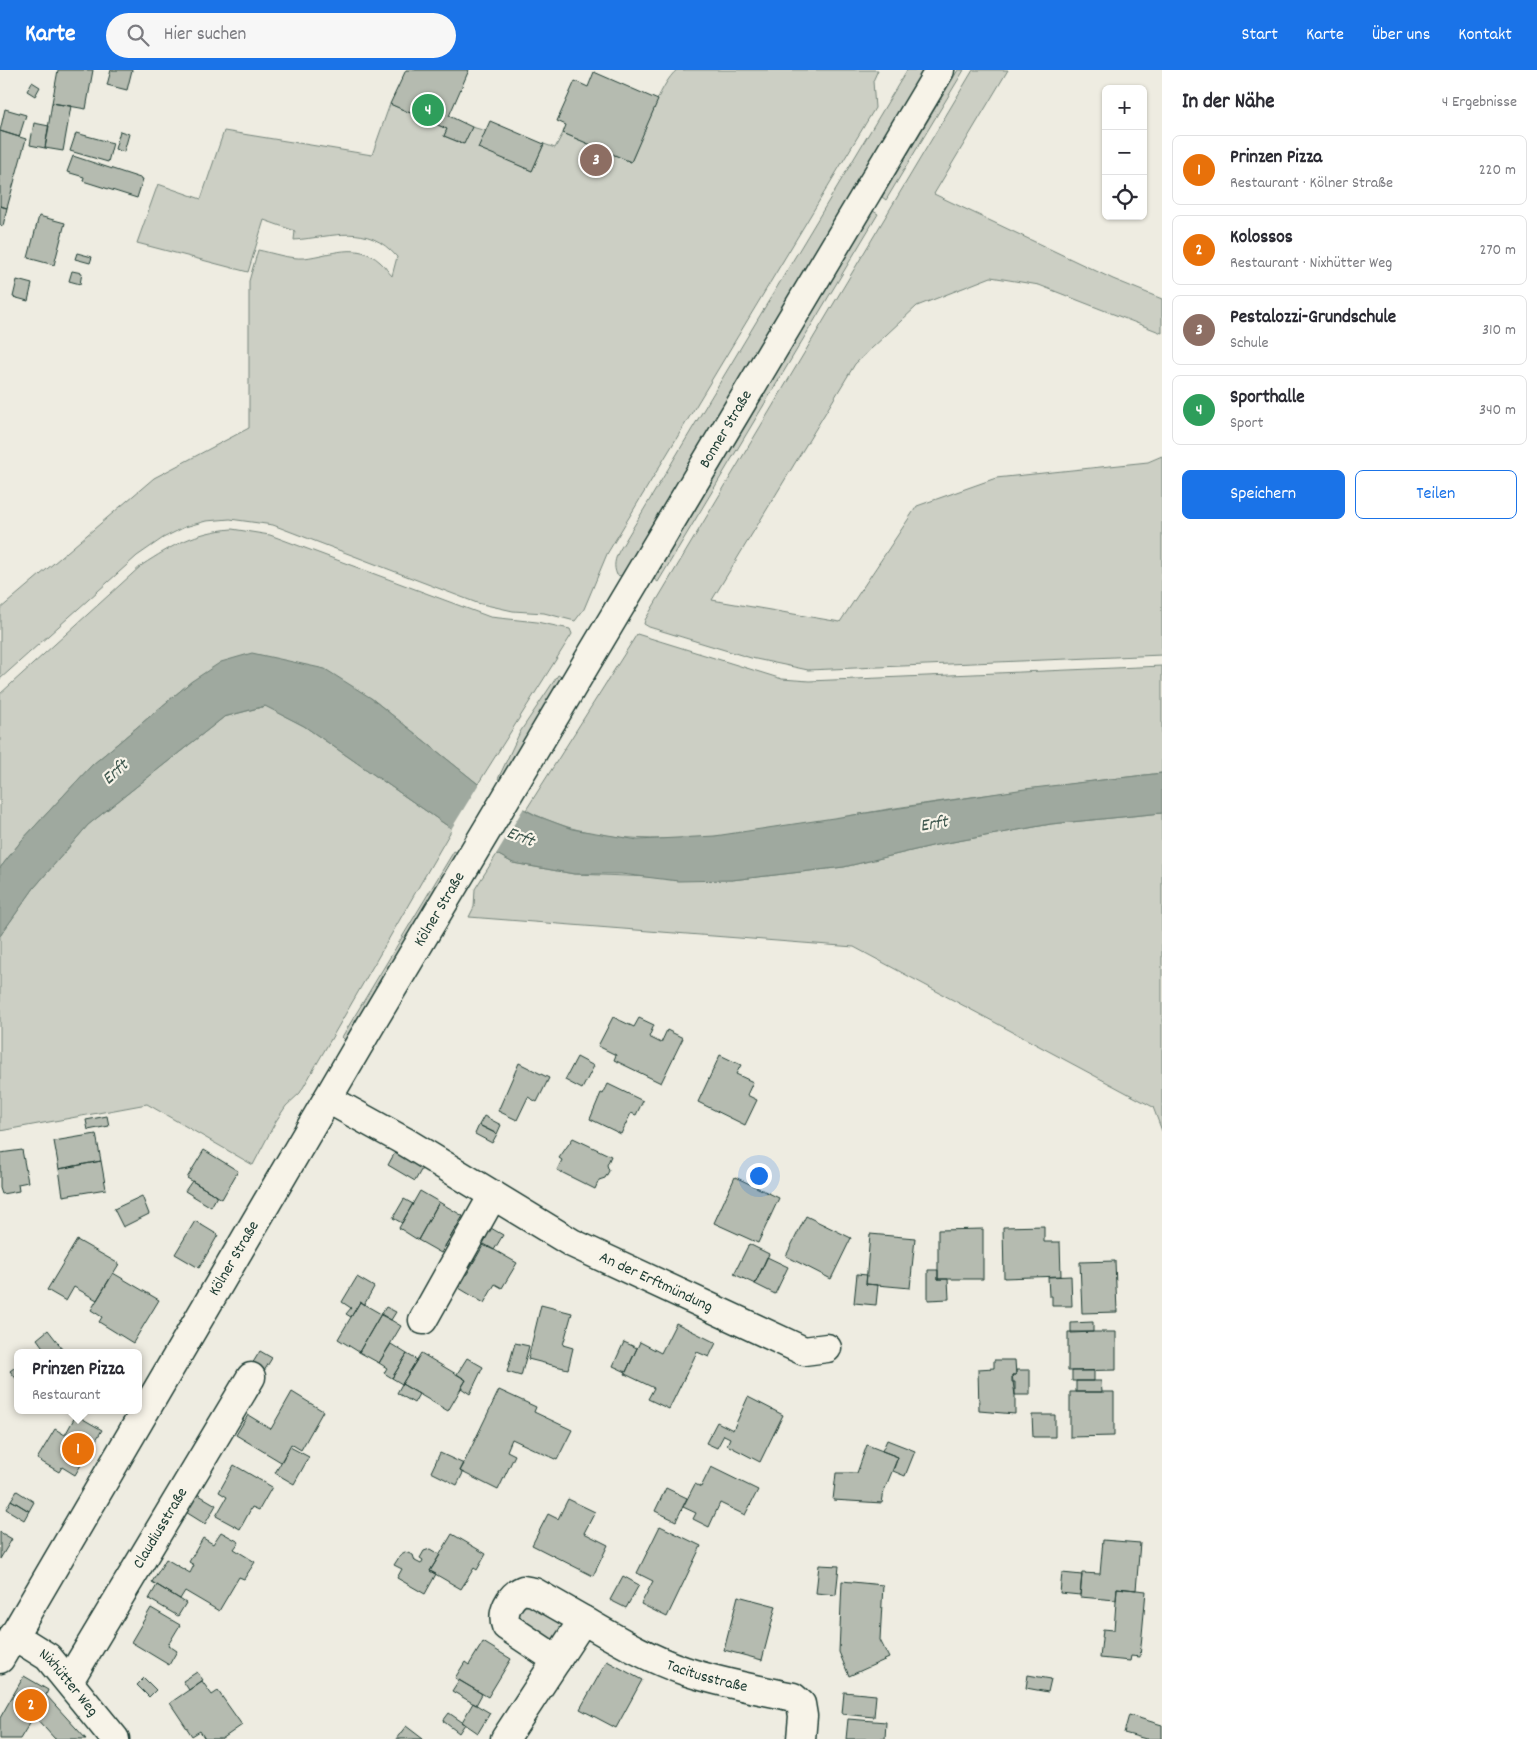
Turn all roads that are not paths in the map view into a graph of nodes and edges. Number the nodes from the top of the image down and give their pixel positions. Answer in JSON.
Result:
{"nodes":[{"id":1,"x":940,"y":70,"type":"edge"},
{"id":2,"x":470,"y":858,"type":"joint"},
{"id":3,"x":328,"y":1099,"type":"junction"},
{"id":4,"x":493,"y":1195,"type":"junction"},
{"id":5,"x":423,"y":1320,"type":"dead end"},
{"id":6,"x":827,"y":1348,"type":"dead end"},
{"id":7,"x":251,"y":1377,"type":"dead end"},
{"id":8,"x":142,"y":1410,"type":"edge"},
{"id":9,"x":139,"y":1414,"type":"edge"},
{"id":10,"x":583,"y":1620,"type":"junction"},
{"id":11,"x":4,"y":1640,"type":"edge"},
{"id":12,"x":557,"y":1660,"type":"junction"},
{"id":13,"x":69,"y":1681,"type":"junction"},
{"id":14,"x":115,"y":1739,"type":"edge"},
{"id":15,"x":505,"y":1739,"type":"edge"},
{"id":16,"x":801,"y":1739,"type":"edge"}],
"edges":[{"from":1,"to":2,"type":"main road","name":"Bonner Straße"},
{"from":2,"to":3,"type":"main road","name":"Kölner Straße"},
{"from":3,"to":4,"type":"main road","name":"An der Erftmündung"},
{"from":3,"to":8,"type":"main road","name":"Kölner Straße"},
{"from":4,"to":5,"type":"main road"},
{"from":4,"to":6,"type":"main road","name":"An der Erftmündung"},
{"from":7,"to":13,"type":"main road","name":"Claudiusstraße"},
{"from":9,"to":11,"type":"main road","name":"Kölner Straße"},
{"from":10,"to":12,"type":"main road"},
{"from":10,"to":12,"type":"main road","name":"Tacitusstraße"},
{"from":10,"to":16,"type":"main road","name":"Tacitusstraße"},
{"from":11,"to":13,"type":"main road","name":"Nixhütter Weg"},
{"from":12,"to":15,"type":"main road"},
{"from":13,"to":14,"type":"main road","name":"Nixhütter Weg"}]}
